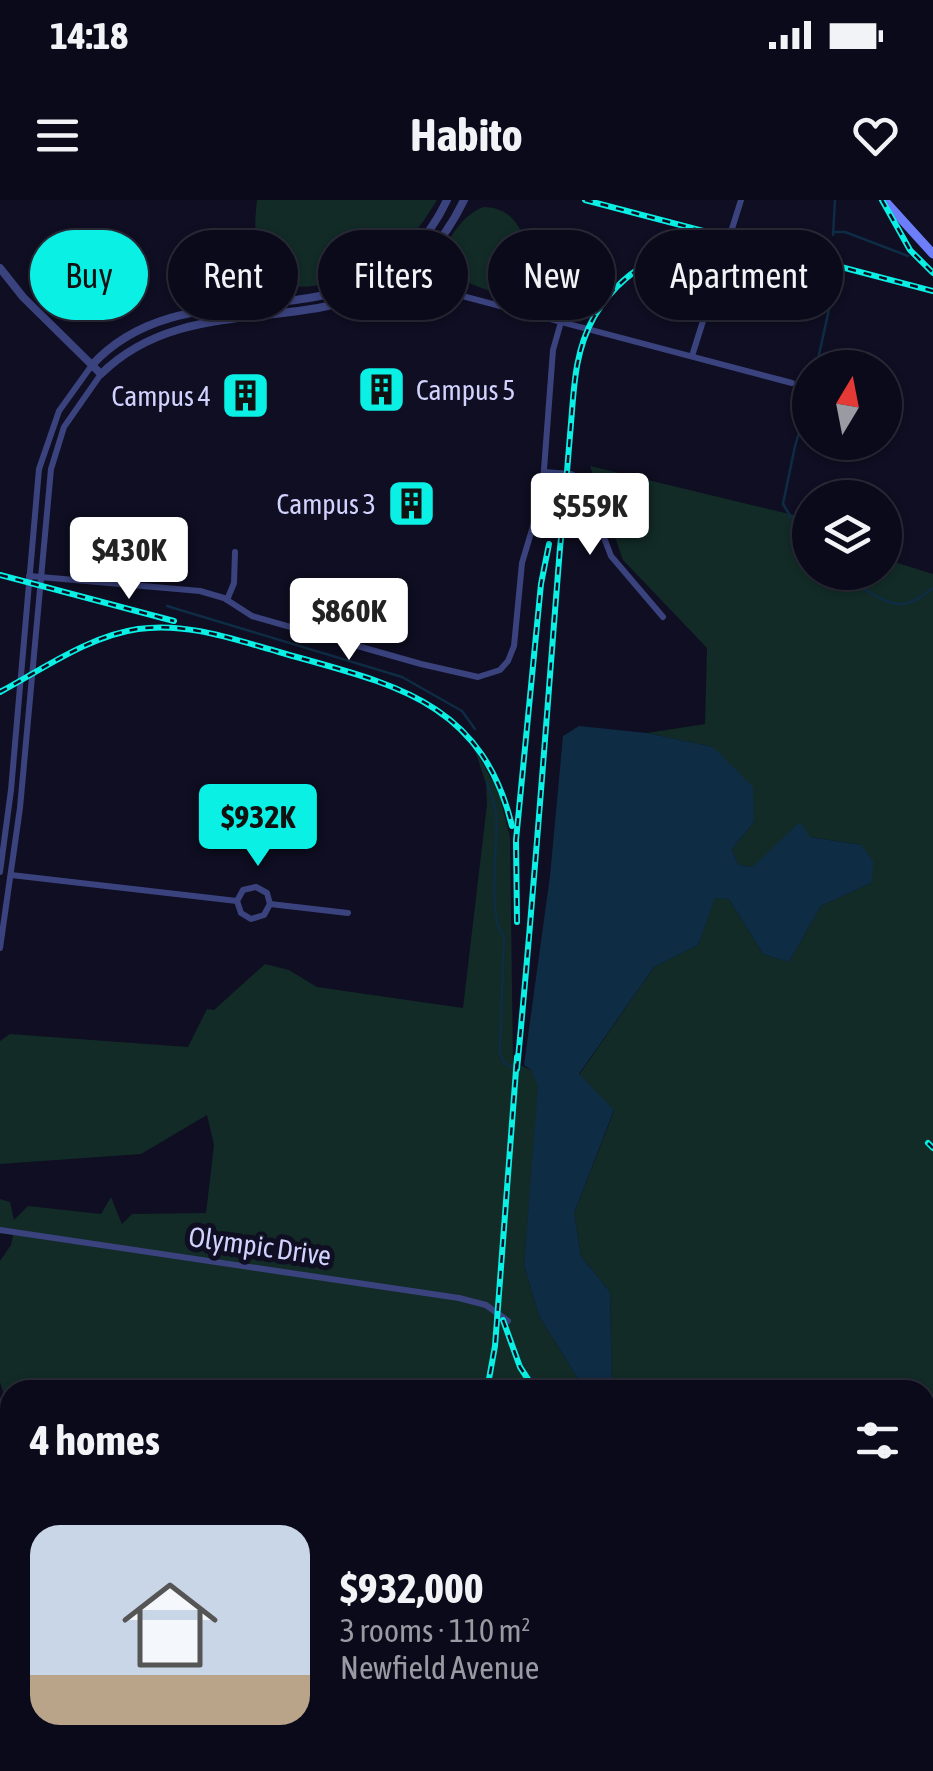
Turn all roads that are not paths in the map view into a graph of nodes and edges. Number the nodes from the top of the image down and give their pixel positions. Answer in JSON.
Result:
{"nodes":[{"id":1,"x":447,"y":200,"type":"edge"},
{"id":2,"x":464,"y":200,"type":"edge"},
{"id":3,"x":741,"y":200,"type":"edge"},
{"id":4,"x":884,"y":200,"type":"edge"},
{"id":5,"x":429,"y":230,"type":"edge"},
{"id":6,"x":444,"y":230,"type":"edge"},
{"id":7,"x":933,"y":254,"type":"edge"},
{"id":8,"x":0,"y":268,"type":"edge"},
{"id":9,"x":468,"y":296,"type":"edge"},
{"id":10,"x":318,"y":297,"type":"edge"},
{"id":11,"x":468,"y":298,"type":"edge"},
{"id":12,"x":476,"y":300,"type":"junction"},
{"id":13,"x":318,"y":310,"type":"edge"},
{"id":14,"x":561,"y":322,"type":"junction"},
{"id":15,"x":692,"y":356,"type":"junction"},
{"id":16,"x":92,"y":365,"type":"junction"},
{"id":17,"x":101,"y":374,"type":"junction"},
{"id":18,"x":792,"y":383,"type":"dead end"},
{"id":19,"x":544,"y":472,"type":"junction"},
{"id":20,"x":235,"y":552,"type":"dead end"},
{"id":21,"x":29,"y":576,"type":"junction"},
{"id":22,"x":40,"y":577,"type":"junction"},
{"id":23,"x":227,"y":600,"type":"junction"},
{"id":24,"x":664,"y":617,"type":"dead end"},
{"id":25,"x":0,"y":872,"type":"edge"},
{"id":26,"x":11,"y":876,"type":"junction"},
{"id":27,"x":238,"y":901,"type":"junction"},
{"id":28,"x":270,"y":904,"type":"junction"},
{"id":29,"x":348,"y":913,"type":"dead end"},
{"id":30,"x":0,"y":948,"type":"edge"},
{"id":31,"x":0,"y":1230,"type":"edge"},
{"id":32,"x":508,"y":1321,"type":"dead end"}],
"edges":[{"from":1,"to":5,"type":"street"},
{"from":2,"to":6,"type":"street"},
{"from":3,"to":15,"type":"street"},
{"from":4,"to":7,"type":"main road"},
{"from":8,"to":16,"type":"street"},
{"from":9,"to":12,"type":"street"},
{"from":10,"to":16,"type":"street"},
{"from":11,"to":12,"type":"street"},
{"from":12,"to":14,"type":"street"},
{"from":13,"to":17,"type":"street"},
{"from":14,"to":15,"type":"street"},
{"from":14,"to":19,"type":"street"},
{"from":15,"to":18,"type":"street"},
{"from":16,"to":17,"type":"street"},
{"from":16,"to":21,"type":"street"},
{"from":17,"to":22,"type":"street"},
{"from":19,"to":23,"type":"street"},
{"from":19,"to":24,"type":"street"},
{"from":20,"to":23,"type":"street"},
{"from":21,"to":22,"type":"street"},
{"from":21,"to":25,"type":"street"},
{"from":22,"to":23,"type":"street"},
{"from":22,"to":26,"type":"street"},
{"from":26,"to":27,"type":"street"},
{"from":26,"to":30,"type":"street"},
{"from":27,"to":28,"type":"street"},
{"from":27,"to":28,"type":"street"},
{"from":28,"to":29,"type":"street"},
{"from":31,"to":32,"type":"street","name":"Olympic Drive"}]}
